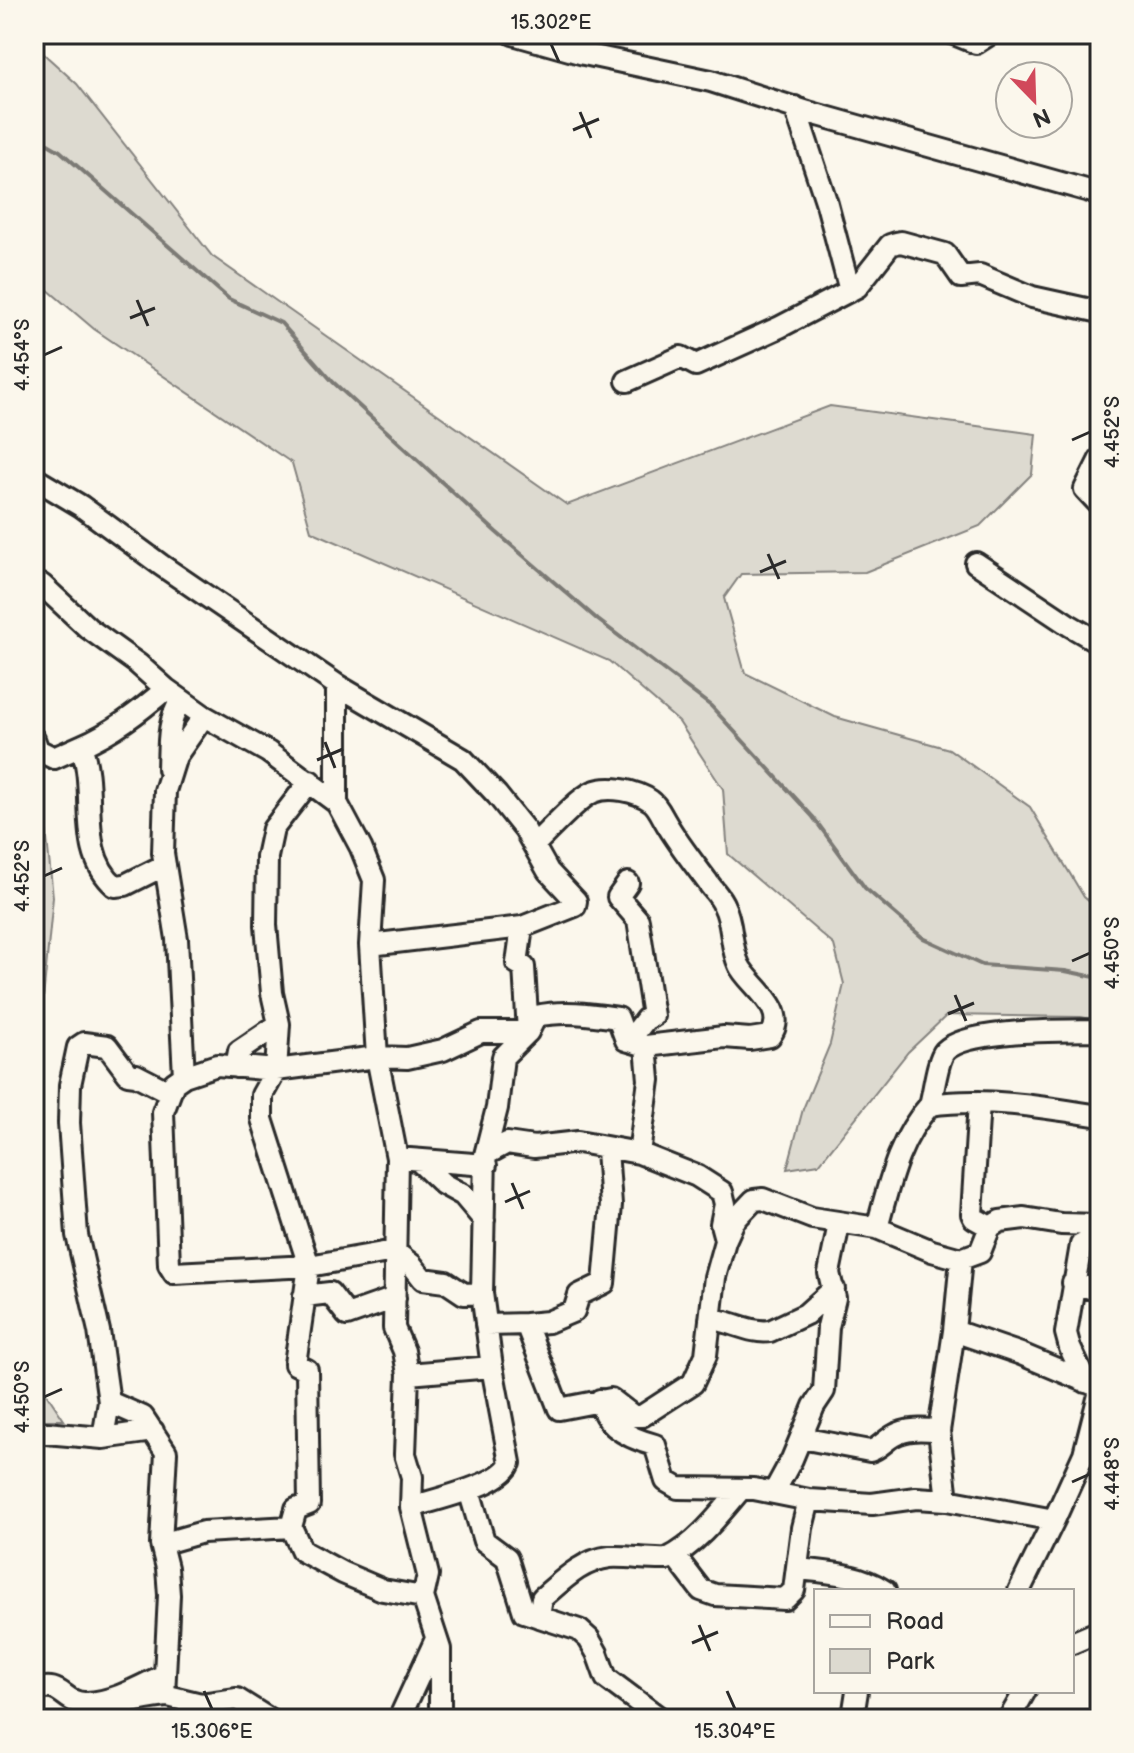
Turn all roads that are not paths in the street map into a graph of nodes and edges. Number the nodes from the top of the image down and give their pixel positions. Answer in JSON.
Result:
{"nodes":[{"id":1,"x":513,"y":34,"type":"edge"},
{"id":2,"x":954,"y":34,"type":"edge"},
{"id":3,"x":990,"y":34,"type":"edge"},
{"id":4,"x":586,"y":44,"type":"edge"},
{"id":5,"x":795,"y":107,"type":"junction"},
{"id":6,"x":1100,"y":194,"type":"edge"},
{"id":7,"x":850,"y":291,"type":"junction"},
{"id":8,"x":1100,"y":312,"type":"edge"},
{"id":9,"x":627,"y":381,"type":"dead end"},
{"id":10,"x":1100,"y":459,"type":"edge"},
{"id":11,"x":34,"y":478,"type":"edge"},
{"id":12,"x":1100,"y":505,"type":"edge"},
{"id":13,"x":976,"y":563,"type":"dead end"},
{"id":14,"x":34,"y":590,"type":"edge"},
{"id":15,"x":1100,"y":643,"type":"edge"},
{"id":16,"x":337,"y":685,"type":"junction"},
{"id":17,"x":174,"y":694,"type":"junction"},
{"id":18,"x":204,"y":716,"type":"junction"},
{"id":19,"x":34,"y":739,"type":"edge"},
{"id":20,"x":81,"y":746,"type":"junction"},
{"id":21,"x":168,"y":776,"type":"junction"},
{"id":22,"x":310,"y":781,"type":"junction"},
{"id":23,"x":337,"y":803,"type":"junction"},
{"id":24,"x":534,"y":845,"type":"junction"},
{"id":25,"x":165,"y":865,"type":"junction"},
{"id":26,"x":628,"y":883,"type":"dead end"},
{"id":27,"x":522,"y":927,"type":"junction"},
{"id":28,"x":370,"y":945,"type":"junction"},
{"id":29,"x":279,"y":1024,"type":"junction"},
{"id":30,"x":1100,"y":1030,"type":"edge"},
{"id":31,"x":528,"y":1032,"type":"junction"},
{"id":32,"x":637,"y":1044,"type":"junction"},
{"id":33,"x":377,"y":1057,"type":"junction"},
{"id":34,"x":231,"y":1061,"type":"junction"},
{"id":35,"x":276,"y":1070,"type":"junction"},
{"id":36,"x":184,"y":1076,"type":"junction"},
{"id":37,"x":169,"y":1092,"type":"junction"},
{"id":38,"x":979,"y":1102,"type":"junction"},
{"id":39,"x":930,"y":1105,"type":"junction"},
{"id":40,"x":1100,"y":1116,"type":"edge"},
{"id":41,"x":607,"y":1150,"type":"junction"},
{"id":42,"x":639,"y":1153,"type":"junction"},
{"id":43,"x":397,"y":1158,"type":"junction"},
{"id":44,"x":486,"y":1160,"type":"junction"},
{"id":45,"x":419,"y":1161,"type":"junction"},
{"id":46,"x":484,"y":1220,"type":"junction"},
{"id":47,"x":839,"y":1224,"type":"junction"},
{"id":48,"x":1100,"y":1225,"type":"edge"},
{"id":49,"x":990,"y":1227,"type":"junction"},
{"id":50,"x":877,"y":1228,"type":"junction"},
{"id":51,"x":1100,"y":1236,"type":"edge"},
{"id":52,"x":725,"y":1241,"type":"junction"},
{"id":53,"x":394,"y":1251,"type":"junction"},
{"id":54,"x":961,"y":1259,"type":"junction"},
{"id":55,"x":309,"y":1266,"type":"junction"},
{"id":56,"x":1073,"y":1283,"type":"junction"},
{"id":57,"x":834,"y":1289,"type":"junction"},
{"id":58,"x":1100,"y":1291,"type":"edge"},
{"id":59,"x":482,"y":1293,"type":"junction"},
{"id":60,"x":304,"y":1296,"type":"junction"},
{"id":61,"x":395,"y":1298,"type":"junction"},
{"id":62,"x":710,"y":1319,"type":"junction"},
{"id":63,"x":526,"y":1324,"type":"junction"},
{"id":64,"x":486,"y":1325,"type":"junction"},
{"id":65,"x":954,"y":1331,"type":"junction"},
{"id":66,"x":492,"y":1367,"type":"junction"},
{"id":67,"x":408,"y":1374,"type":"junction"},
{"id":68,"x":1095,"y":1387,"type":"edge"},
{"id":69,"x":600,"y":1400,"type":"junction"},
{"id":70,"x":109,"y":1402,"type":"junction"},
{"id":71,"x":153,"y":1431,"type":"junction"},
{"id":72,"x":939,"y":1431,"type":"junction"},
{"id":73,"x":34,"y":1432,"type":"edge"},
{"id":74,"x":103,"y":1438,"type":"junction"},
{"id":75,"x":801,"y":1438,"type":"junction"},
{"id":76,"x":741,"y":1489,"type":"junction"},
{"id":77,"x":469,"y":1490,"type":"junction"},
{"id":78,"x":774,"y":1492,"type":"junction"},
{"id":79,"x":809,"y":1500,"type":"junction"},
{"id":80,"x":947,"y":1500,"type":"junction"},
{"id":81,"x":411,"y":1507,"type":"junction"},
{"id":82,"x":1054,"y":1520,"type":"junction"},
{"id":83,"x":291,"y":1527,"type":"junction"},
{"id":84,"x":161,"y":1544,"type":"junction"},
{"id":85,"x":675,"y":1556,"type":"junction"},
{"id":86,"x":797,"y":1569,"type":"junction"},
{"id":87,"x":882,"y":1589,"type":"edge"},
{"id":88,"x":1020,"y":1589,"type":"edge"},
{"id":89,"x":423,"y":1597,"type":"junction"},
{"id":90,"x":539,"y":1617,"type":"junction"},
{"id":91,"x":1100,"y":1631,"type":"edge"},
{"id":92,"x":436,"y":1639,"type":"junction"},
{"id":93,"x":1074,"y":1642,"type":"edge"},
{"id":94,"x":165,"y":1686,"type":"junction"},
{"id":95,"x":34,"y":1691,"type":"edge"},
{"id":96,"x":857,"y":1693,"type":"edge"},
{"id":97,"x":1024,"y":1693,"type":"edge"},
{"id":98,"x":100,"y":1719,"type":"edge"},
{"id":99,"x":269,"y":1719,"type":"edge"},
{"id":100,"x":399,"y":1719,"type":"edge"},
{"id":101,"x":440,"y":1719,"type":"edge"},
{"id":102,"x":661,"y":1719,"type":"edge"},
{"id":103,"x":849,"y":1719,"type":"edge"},
{"id":104,"x":1009,"y":1719,"type":"edge"}],
"edges":[{"from":1,"to":4,"type":"street"},
{"from":2,"to":3,"type":"street"},
{"from":4,"to":5,"type":"street"},
{"from":5,"to":6,"type":"street"},
{"from":5,"to":7,"type":"street"},
{"from":7,"to":8,"type":"street"},
{"from":7,"to":9,"type":"street"},
{"from":10,"to":12,"type":"street"},
{"from":11,"to":16,"type":"street"},
{"from":13,"to":15,"type":"street"},
{"from":14,"to":17,"type":"street"},
{"from":16,"to":23,"type":"street"},
{"from":16,"to":24,"type":"street"},
{"from":17,"to":18,"type":"street"},
{"from":17,"to":20,"type":"street"},
{"from":17,"to":21,"type":"street"},
{"from":18,"to":21,"type":"street"},
{"from":18,"to":22,"type":"street"},
{"from":19,"to":20,"type":"street"},
{"from":20,"to":25,"type":"street"},
{"from":21,"to":25,"type":"street"},
{"from":22,"to":23,"type":"street"},
{"from":22,"to":29,"type":"street"},
{"from":23,"to":28,"type":"street"},
{"from":24,"to":27,"type":"street"},
{"from":24,"to":32,"type":"street"},
{"from":25,"to":36,"type":"street"},
{"from":26,"to":32,"type":"street"},
{"from":27,"to":28,"type":"street"},
{"from":27,"to":31,"type":"street"},
{"from":28,"to":33,"type":"street"},
{"from":29,"to":34,"type":"street"},
{"from":29,"to":35,"type":"street"},
{"from":30,"to":39,"type":"street"},
{"from":31,"to":32,"type":"street"},
{"from":31,"to":33,"type":"street"},
{"from":31,"to":44,"type":"street"},
{"from":32,"to":42,"type":"street"},
{"from":33,"to":35,"type":"street"},
{"from":33,"to":43,"type":"street"},
{"from":34,"to":35,"type":"street"},
{"from":34,"to":36,"type":"street"},
{"from":35,"to":55,"type":"street"},
{"from":36,"to":37,"type":"street"},
{"from":37,"to":55,"type":"street"},
{"from":37,"to":70,"type":"street"},
{"from":38,"to":39,"type":"street"},
{"from":38,"to":40,"type":"street"},
{"from":38,"to":49,"type":"street"},
{"from":39,"to":50,"type":"street"},
{"from":41,"to":42,"type":"street"},
{"from":41,"to":44,"type":"street"},
{"from":41,"to":63,"type":"street"},
{"from":42,"to":52,"type":"street"},
{"from":43,"to":45,"type":"street"},
{"from":43,"to":53,"type":"street"},
{"from":44,"to":45,"type":"street"},
{"from":44,"to":46,"type":"street"},
{"from":45,"to":46,"type":"street"},
{"from":46,"to":59,"type":"street"},
{"from":47,"to":50,"type":"street"},
{"from":47,"to":52,"type":"street"},
{"from":47,"to":57,"type":"street"},
{"from":48,"to":49,"type":"street"},
{"from":49,"to":54,"type":"street"},
{"from":50,"to":54,"type":"street"},
{"from":51,"to":56,"type":"street"},
{"from":52,"to":62,"type":"street"},
{"from":53,"to":55,"type":"street"},
{"from":53,"to":59,"type":"street"},
{"from":53,"to":61,"type":"street"},
{"from":54,"to":65,"type":"street"},
{"from":55,"to":60,"type":"street"},
{"from":56,"to":58,"type":"street"},
{"from":56,"to":68,"type":"street"},
{"from":57,"to":62,"type":"street"},
{"from":57,"to":75,"type":"street"},
{"from":59,"to":64,"type":"street"},
{"from":60,"to":61,"type":"street"},
{"from":60,"to":83,"type":"street"},
{"from":61,"to":67,"type":"street"},
{"from":62,"to":69,"type":"street"},
{"from":63,"to":64,"type":"street"},
{"from":63,"to":69,"type":"street"},
{"from":64,"to":66,"type":"street"},
{"from":65,"to":68,"type":"street"},
{"from":65,"to":72,"type":"street"},
{"from":66,"to":67,"type":"street"},
{"from":66,"to":77,"type":"street"},
{"from":67,"to":81,"type":"street"},
{"from":68,"to":82,"type":"street"},
{"from":69,"to":76,"type":"street"},
{"from":70,"to":71,"type":"street"},
{"from":70,"to":74,"type":"street"},
{"from":71,"to":74,"type":"street"},
{"from":71,"to":84,"type":"street"},
{"from":72,"to":75,"type":"street"},
{"from":72,"to":80,"type":"street"},
{"from":73,"to":74,"type":"street"},
{"from":75,"to":78,"type":"street"},
{"from":76,"to":78,"type":"street"},
{"from":76,"to":85,"type":"street"},
{"from":77,"to":81,"type":"street"},
{"from":77,"to":90,"type":"street"},
{"from":78,"to":79,"type":"street"},
{"from":79,"to":80,"type":"street"},
{"from":79,"to":86,"type":"street"},
{"from":80,"to":82,"type":"street"},
{"from":81,"to":89,"type":"street"},
{"from":82,"to":88,"type":"street"},
{"from":83,"to":84,"type":"street"},
{"from":83,"to":89,"type":"street"},
{"from":84,"to":94,"type":"street"},
{"from":85,"to":86,"type":"street"},
{"from":85,"to":90,"type":"street"},
{"from":86,"to":87,"type":"street"},
{"from":89,"to":92,"type":"street"},
{"from":90,"to":102,"type":"street"},
{"from":91,"to":93,"type":"street"},
{"from":92,"to":100,"type":"street"},
{"from":92,"to":101,"type":"street"},
{"from":94,"to":95,"type":"street"},
{"from":94,"to":98,"type":"street"},
{"from":94,"to":99,"type":"street"},
{"from":96,"to":103,"type":"street"},
{"from":97,"to":104,"type":"street"}]}
